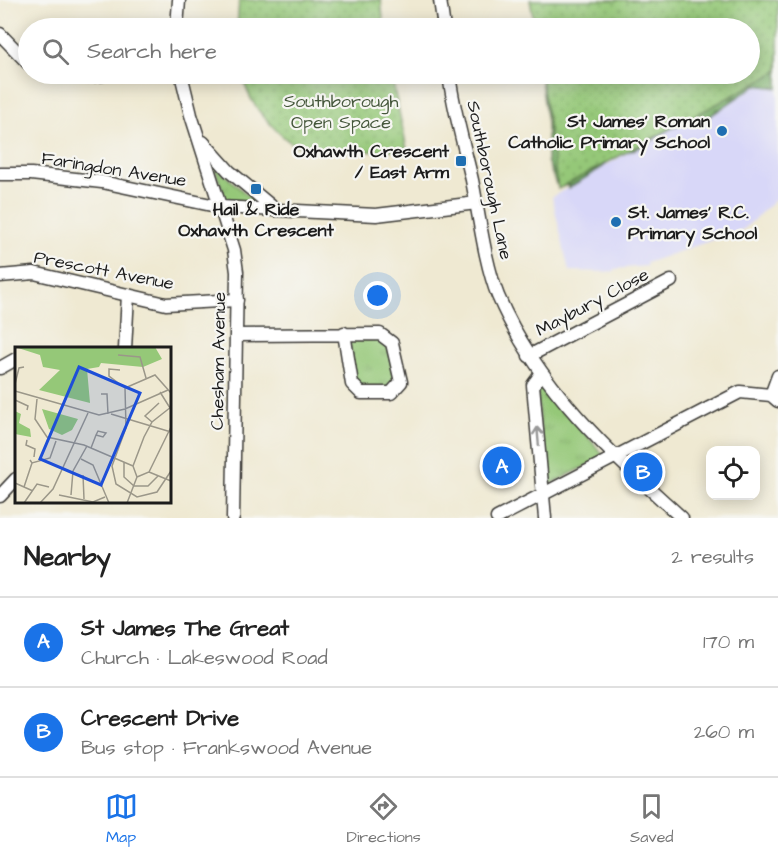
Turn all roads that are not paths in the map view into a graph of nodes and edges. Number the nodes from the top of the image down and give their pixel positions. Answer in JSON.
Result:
{"nodes":[{"id":1,"x":179,"y":0,"type":"edge"},
{"id":2,"x":440,"y":0,"type":"edge"},
{"id":3,"x":178,"y":18,"type":"edge"},
{"id":4,"x":443,"y":18,"type":"edge"},
{"id":5,"x":0,"y":34,"type":"edge"},
{"id":6,"x":18,"y":53,"type":"edge"},
{"id":7,"x":184,"y":84,"type":"edge"},
{"id":8,"x":451,"y":84,"type":"edge"},
{"id":9,"x":197,"y":134,"type":"junction"},
{"id":10,"x":0,"y":174,"type":"edge"},
{"id":11,"x":477,"y":203,"type":"junction"},
{"id":12,"x":221,"y":207,"type":"junction"},
{"id":13,"x":277,"y":210,"type":"junction"},
{"id":14,"x":0,"y":276,"type":"edge"},
{"id":15,"x":671,"y":281,"type":"dead end"},
{"id":16,"x":128,"y":295,"type":"junction"},
{"id":17,"x":237,"y":300,"type":"junction"},
{"id":18,"x":344,"y":333,"type":"junction"},
{"id":19,"x":237,"y":335,"type":"junction"},
{"id":20,"x":125,"y":347,"type":"edge"},
{"id":21,"x":529,"y":356,"type":"junction"},
{"id":22,"x":15,"y":360,"type":"edge"},
{"id":23,"x":0,"y":368,"type":"edge"},
{"id":24,"x":541,"y":374,"type":"junction"},
{"id":25,"x":778,"y":376,"type":"edge"},
{"id":26,"x":774,"y":398,"type":"edge"},
{"id":27,"x":615,"y":458,"type":"junction"},
{"id":28,"x":15,"y":480,"type":"edge"},
{"id":29,"x":543,"y":494,"type":"junction"},
{"id":30,"x":0,"y":495,"type":"edge"},
{"id":31,"x":233,"y":518,"type":"edge"},
{"id":32,"x":497,"y":518,"type":"edge"},
{"id":33,"x":545,"y":518,"type":"edge"},
{"id":34,"x":682,"y":518,"type":"edge"}],
"edges":[{"from":1,"to":3,"type":"street"},
{"from":2,"to":4,"type":"street"},
{"from":5,"to":6,"type":"street"},
{"from":7,"to":9,"type":"street","name":"Chesham Avenue"},
{"from":8,"to":11,"type":"street","name":"Southborough Lane"},
{"from":9,"to":12,"type":"street","name":"Chesham Avenue"},
{"from":9,"to":13,"type":"street"},
{"from":10,"to":12,"type":"street","name":"Faringdon Avenue"},
{"from":11,"to":13,"type":"street","name":"Faringdon Avenue"},
{"from":11,"to":21,"type":"street","name":"Southborough Lane"},
{"from":12,"to":13,"type":"street","name":"Faringdon Avenue"},
{"from":12,"to":17,"type":"street","name":"Chesham Avenue"},
{"from":14,"to":16,"type":"street","name":"Prescott Avenue"},
{"from":15,"to":21,"type":"street","name":"Maybury Close"},
{"from":16,"to":17,"type":"street","name":"Prescott Avenue"},
{"from":16,"to":20,"type":"street"},
{"from":17,"to":19,"type":"street","name":"Chesham Avenue"},
{"from":18,"to":18,"type":"street"},
{"from":18,"to":19,"type":"street"},
{"from":19,"to":31,"type":"street","name":"Chesham Avenue"},
{"from":21,"to":24,"type":"street","name":"Southborough Lane"},
{"from":22,"to":23,"type":"street"},
{"from":24,"to":27,"type":"street","name":"Southborough Lane"},
{"from":29,"to":24,"type":"street","one_way":true},
{"from":25,"to":26,"type":"street"},
{"from":26,"to":27,"type":"street"},
{"from":27,"to":29,"type":"street"},
{"from":27,"to":34,"type":"street","name":"Southborough Lane"},
{"from":28,"to":30,"type":"street"},
{"from":29,"to":32,"type":"street"},
{"from":29,"to":33,"type":"street"}]}
